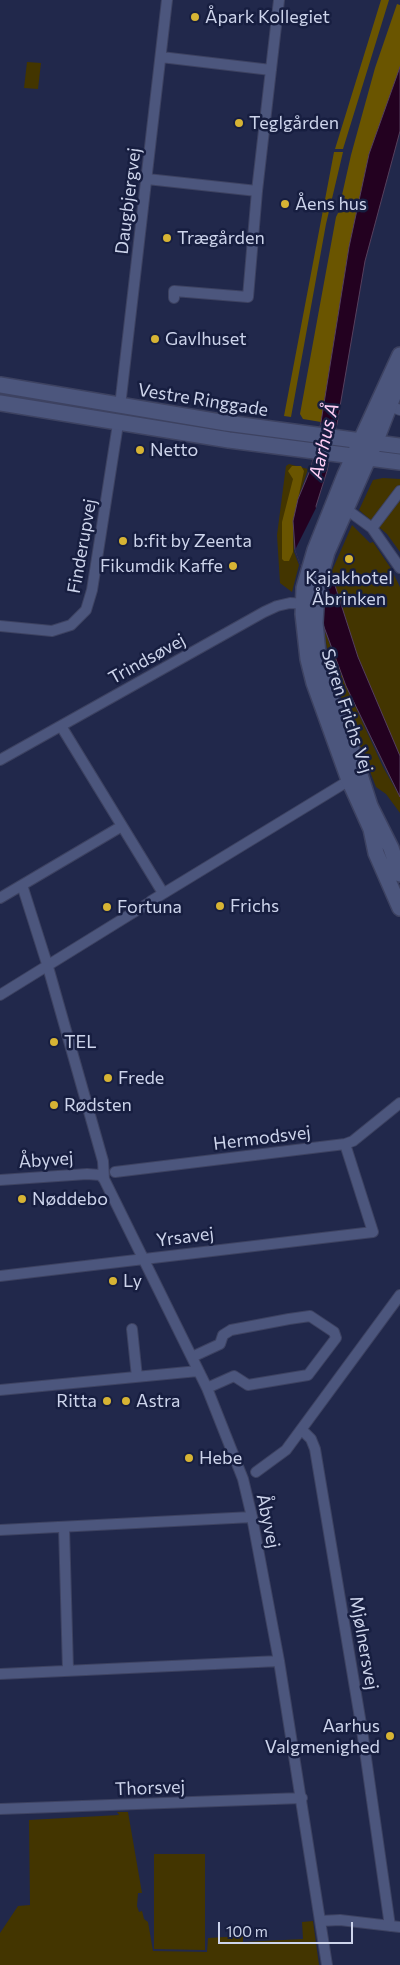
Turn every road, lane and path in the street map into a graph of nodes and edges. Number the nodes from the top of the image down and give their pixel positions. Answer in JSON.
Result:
{"nodes":[{"id":1,"x":168,"y":0,"type":"edge"},
{"id":2,"x":279,"y":0,"type":"edge"},
{"id":3,"x":161,"y":57,"type":"junction"},
{"id":4,"x":271,"y":70,"type":"junction"},
{"id":5,"x":147,"y":179,"type":"junction"},
{"id":6,"x":257,"y":191,"type":"junction"},
{"id":7,"x":174,"y":298,"type":"dead end"},
{"id":8,"x":400,"y":355,"type":"edge"},
{"id":9,"x":400,"y":378,"type":"edge"},
{"id":10,"x":0,"y":385,"type":"edge"},
{"id":11,"x":0,"y":403,"type":"edge"},
{"id":12,"x":120,"y":406,"type":"junction"},
{"id":13,"x":395,"y":408,"type":"edge"},
{"id":14,"x":118,"y":424,"type":"junction"},
{"id":15,"x":368,"y":442,"type":"junction"},
{"id":16,"x":400,"y":446,"type":"edge"},
{"id":17,"x":361,"y":458,"type":"junction"},
{"id":18,"x":400,"y":462,"type":"edge"},
{"id":19,"x":400,"y":491,"type":"edge"},
{"id":20,"x":346,"y":509,"type":"junction"},
{"id":21,"x":372,"y":528,"type":"junction"},
{"id":22,"x":400,"y":568,"type":"edge"},
{"id":23,"x":309,"y":604,"type":"junction"},
{"id":24,"x":0,"y":626,"type":"edge"},
{"id":25,"x":61,"y":726,"type":"junction"},
{"id":26,"x":0,"y":760,"type":"edge"},
{"id":27,"x":354,"y":778,"type":"junction"},
{"id":28,"x":122,"y":826,"type":"junction"},
{"id":29,"x":400,"y":874,"type":"edge"},
{"id":30,"x":22,"y":885,"type":"junction"},
{"id":31,"x":163,"y":893,"type":"junction"},
{"id":32,"x":0,"y":898,"type":"edge"},
{"id":33,"x":400,"y":908,"type":"edge"},
{"id":34,"x":48,"y":967,"type":"junction"},
{"id":35,"x":0,"y":995,"type":"edge"},
{"id":36,"x":400,"y":1103,"type":"edge"},
{"id":37,"x":345,"y":1144,"type":"junction"},
{"id":38,"x":115,"y":1172,"type":"dead end"},
{"id":39,"x":104,"y":1179,"type":"junction"},
{"id":40,"x":0,"y":1180,"type":"edge"},
{"id":41,"x":143,"y":1258,"type":"junction"},
{"id":42,"x":0,"y":1276,"type":"edge"},
{"id":43,"x":400,"y":1295,"type":"edge"},
{"id":44,"x":132,"y":1329,"type":"dead end"},
{"id":45,"x":192,"y":1357,"type":"junction"},
{"id":46,"x":198,"y":1371,"type":"junction"},
{"id":47,"x":136,"y":1376,"type":"junction"},
{"id":48,"x":206,"y":1388,"type":"junction"},
{"id":49,"x":0,"y":1390,"type":"edge"},
{"id":50,"x":302,"y":1430,"type":"junction"},
{"id":51,"x":256,"y":1472,"type":"dead end"},
{"id":52,"x":252,"y":1517,"type":"junction"},
{"id":53,"x":64,"y":1527,"type":"junction"},
{"id":54,"x":0,"y":1530,"type":"edge"},
{"id":55,"x":279,"y":1661,"type":"junction"},
{"id":56,"x":68,"y":1670,"type":"junction"},
{"id":57,"x":0,"y":1674,"type":"edge"},
{"id":58,"x":302,"y":1798,"type":"junction"},
{"id":59,"x":0,"y":1809,"type":"edge"},
{"id":60,"x":320,"y":1921,"type":"junction"},
{"id":61,"x":395,"y":1927,"type":"edge"},
{"id":62,"x":326,"y":1965,"type":"edge"}],
"edges":[{"from":1,"to":3,"type":"street","name":"Daugbjergvej"},
{"from":2,"to":4,"type":"street"},
{"from":3,"to":4,"type":"street"},
{"from":3,"to":5,"type":"street","name":"Daugbjergvej"},
{"from":4,"to":6,"type":"street"},
{"from":5,"to":6,"type":"street"},
{"from":5,"to":12,"type":"street","name":"Daugbjergvej"},
{"from":6,"to":7,"type":"street"},
{"from":8,"to":15,"type":"street","name":"Søren Frichs Vej"},
{"from":9,"to":13,"type":"street","name":"Søren Frichs Vej"},
{"from":10,"to":12,"type":"street","name":"Vestre Ringgade"},
{"from":11,"to":14,"type":"street","name":"Vestre Ringgade"},
{"from":12,"to":15,"type":"street","name":"Vestre Ringgade"},
{"from":13,"to":15,"type":"street","name":"Søren Frichs Vej"},
{"from":14,"to":17,"type":"street","name":"Vestre Ringgade"},
{"from":14,"to":24,"type":"street","name":"Finderupvej"},
{"from":15,"to":16,"type":"street","name":"Vestre Ringgade"},
{"from":15,"to":17,"type":"street","name":"Søren Frichs Vej"},
{"from":17,"to":18,"type":"street","name":"Vestre Ringgade"},
{"from":17,"to":20,"type":"street","name":"Søren Frichs Vej"},
{"from":17,"to":23,"type":"street","name":"Søren Frichs Vej"},
{"from":19,"to":21,"type":"street"},
{"from":20,"to":21,"type":"street"},
{"from":20,"to":23,"type":"street","name":"Søren Frichs Vej"},
{"from":21,"to":22,"type":"street"},
{"from":23,"to":25,"type":"street","name":"Trindsøvej"},
{"from":23,"to":27,"type":"street","name":"Søren Frichs Vej"},
{"from":25,"to":26,"type":"street","name":"Trindsøvej"},
{"from":25,"to":28,"type":"street"},
{"from":27,"to":29,"type":"street","name":"Søren Frichs Vej"},
{"from":27,"to":31,"type":"street"},
{"from":27,"to":33,"type":"street","name":"Søren Frichs Vej"},
{"from":28,"to":30,"type":"street"},
{"from":28,"to":31,"type":"street"},
{"from":30,"to":32,"type":"street"},
{"from":30,"to":34,"type":"street"},
{"from":31,"to":34,"type":"street"},
{"from":34,"to":35,"type":"street"},
{"from":34,"to":39,"type":"street"},
{"from":36,"to":37,"type":"street","name":"Hermodsvej"},
{"from":37,"to":38,"type":"street","name":"Hermodsvej"},
{"from":37,"to":41,"type":"street","name":"Yrsavej"},
{"from":39,"to":40,"type":"street","name":"Åbyvej"},
{"from":39,"to":41,"type":"street","name":"Åbyvej"},
{"from":41,"to":42,"type":"street","name":"Yrsavej"},
{"from":41,"to":45,"type":"street","name":"Åbyvej"},
{"from":43,"to":50,"type":"street"},
{"from":44,"to":47,"type":"street"},
{"from":45,"to":46,"type":"street","name":"Åbyvej"},
{"from":45,"to":48,"type":"street"},
{"from":46,"to":47,"type":"street"},
{"from":46,"to":48,"type":"street","name":"Åbyvej"},
{"from":47,"to":49,"type":"street"},
{"from":48,"to":52,"type":"street","name":"Åbyvej"},
{"from":50,"to":51,"type":"street"},
{"from":50,"to":61,"type":"street","name":"Mjølnersvej"},
{"from":52,"to":53,"type":"street"},
{"from":52,"to":55,"type":"street","name":"Åbyvej"},
{"from":53,"to":54,"type":"street"},
{"from":53,"to":56,"type":"street"},
{"from":55,"to":56,"type":"street"},
{"from":55,"to":58,"type":"street","name":"Åbyvej"},
{"from":56,"to":57,"type":"street"},
{"from":58,"to":59,"type":"street","name":"Thorsvej"},
{"from":58,"to":60,"type":"street","name":"Åbyvej"},
{"from":60,"to":61,"type":"street"},
{"from":60,"to":62,"type":"street","name":"Åbyvej"}]}
